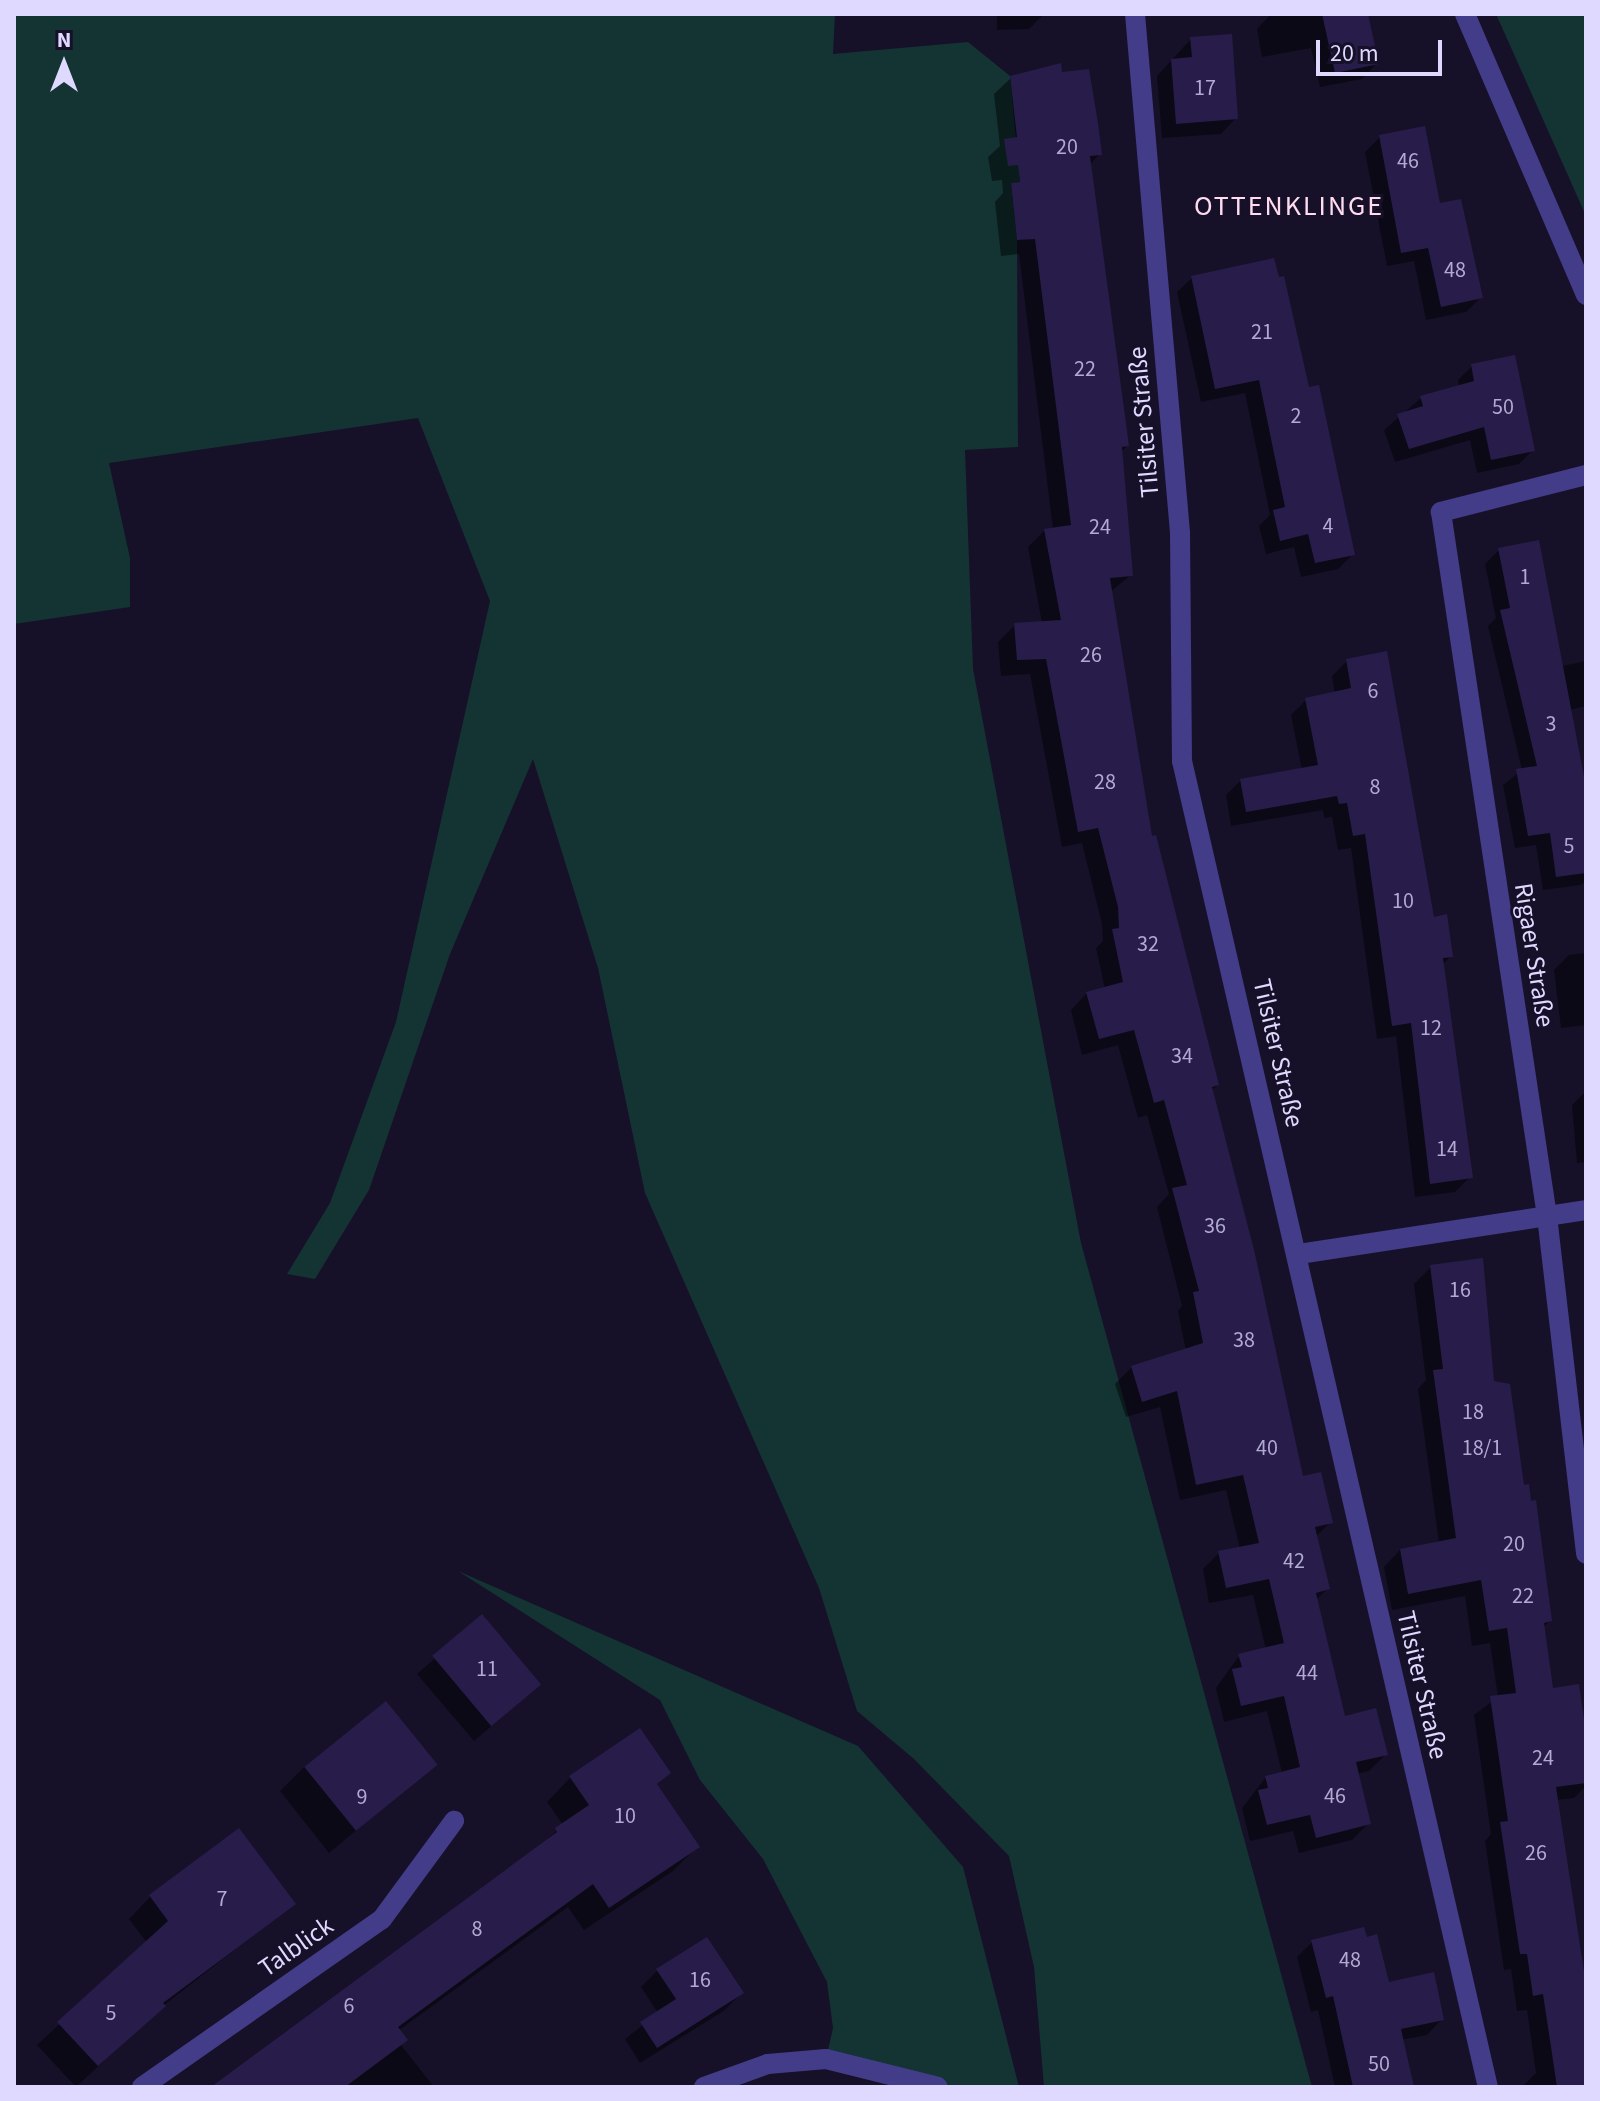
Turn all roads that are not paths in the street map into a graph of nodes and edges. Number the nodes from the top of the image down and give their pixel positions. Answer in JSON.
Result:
{"nodes":[{"id":1,"x":1135,"y":14,"type":"edge"},
{"id":2,"x":1465,"y":14,"type":"edge"},
{"id":3,"x":1586,"y":295,"type":"edge"},
{"id":4,"x":1586,"y":475,"type":"edge"},
{"id":5,"x":1586,"y":1210,"type":"edge"},
{"id":6,"x":1547,"y":1216,"type":"junction"},
{"id":7,"x":1299,"y":1254,"type":"junction"},
{"id":8,"x":1586,"y":1554,"type":"edge"},
{"id":9,"x":454,"y":1821,"type":"dead end"},
{"id":10,"x":142,"y":2087,"type":"edge"},
{"id":11,"x":704,"y":2087,"type":"edge"},
{"id":12,"x":938,"y":2087,"type":"edge"},
{"id":13,"x":1488,"y":2087,"type":"edge"}],
"edges":[{"from":1,"to":7,"type":"street","name":"Tilsiter Straße"},
{"from":2,"to":3,"type":"street"},
{"from":4,"to":6,"type":"street","name":"Rigaer Straße"},
{"from":5,"to":6,"type":"street"},
{"from":6,"to":7,"type":"street"},
{"from":6,"to":8,"type":"street","name":"Rigaer Straße"},
{"from":7,"to":13,"type":"street","name":"Tilsiter Straße"},
{"from":9,"to":10,"type":"street","name":"Talblick"},
{"from":11,"to":12,"type":"street"}]}
